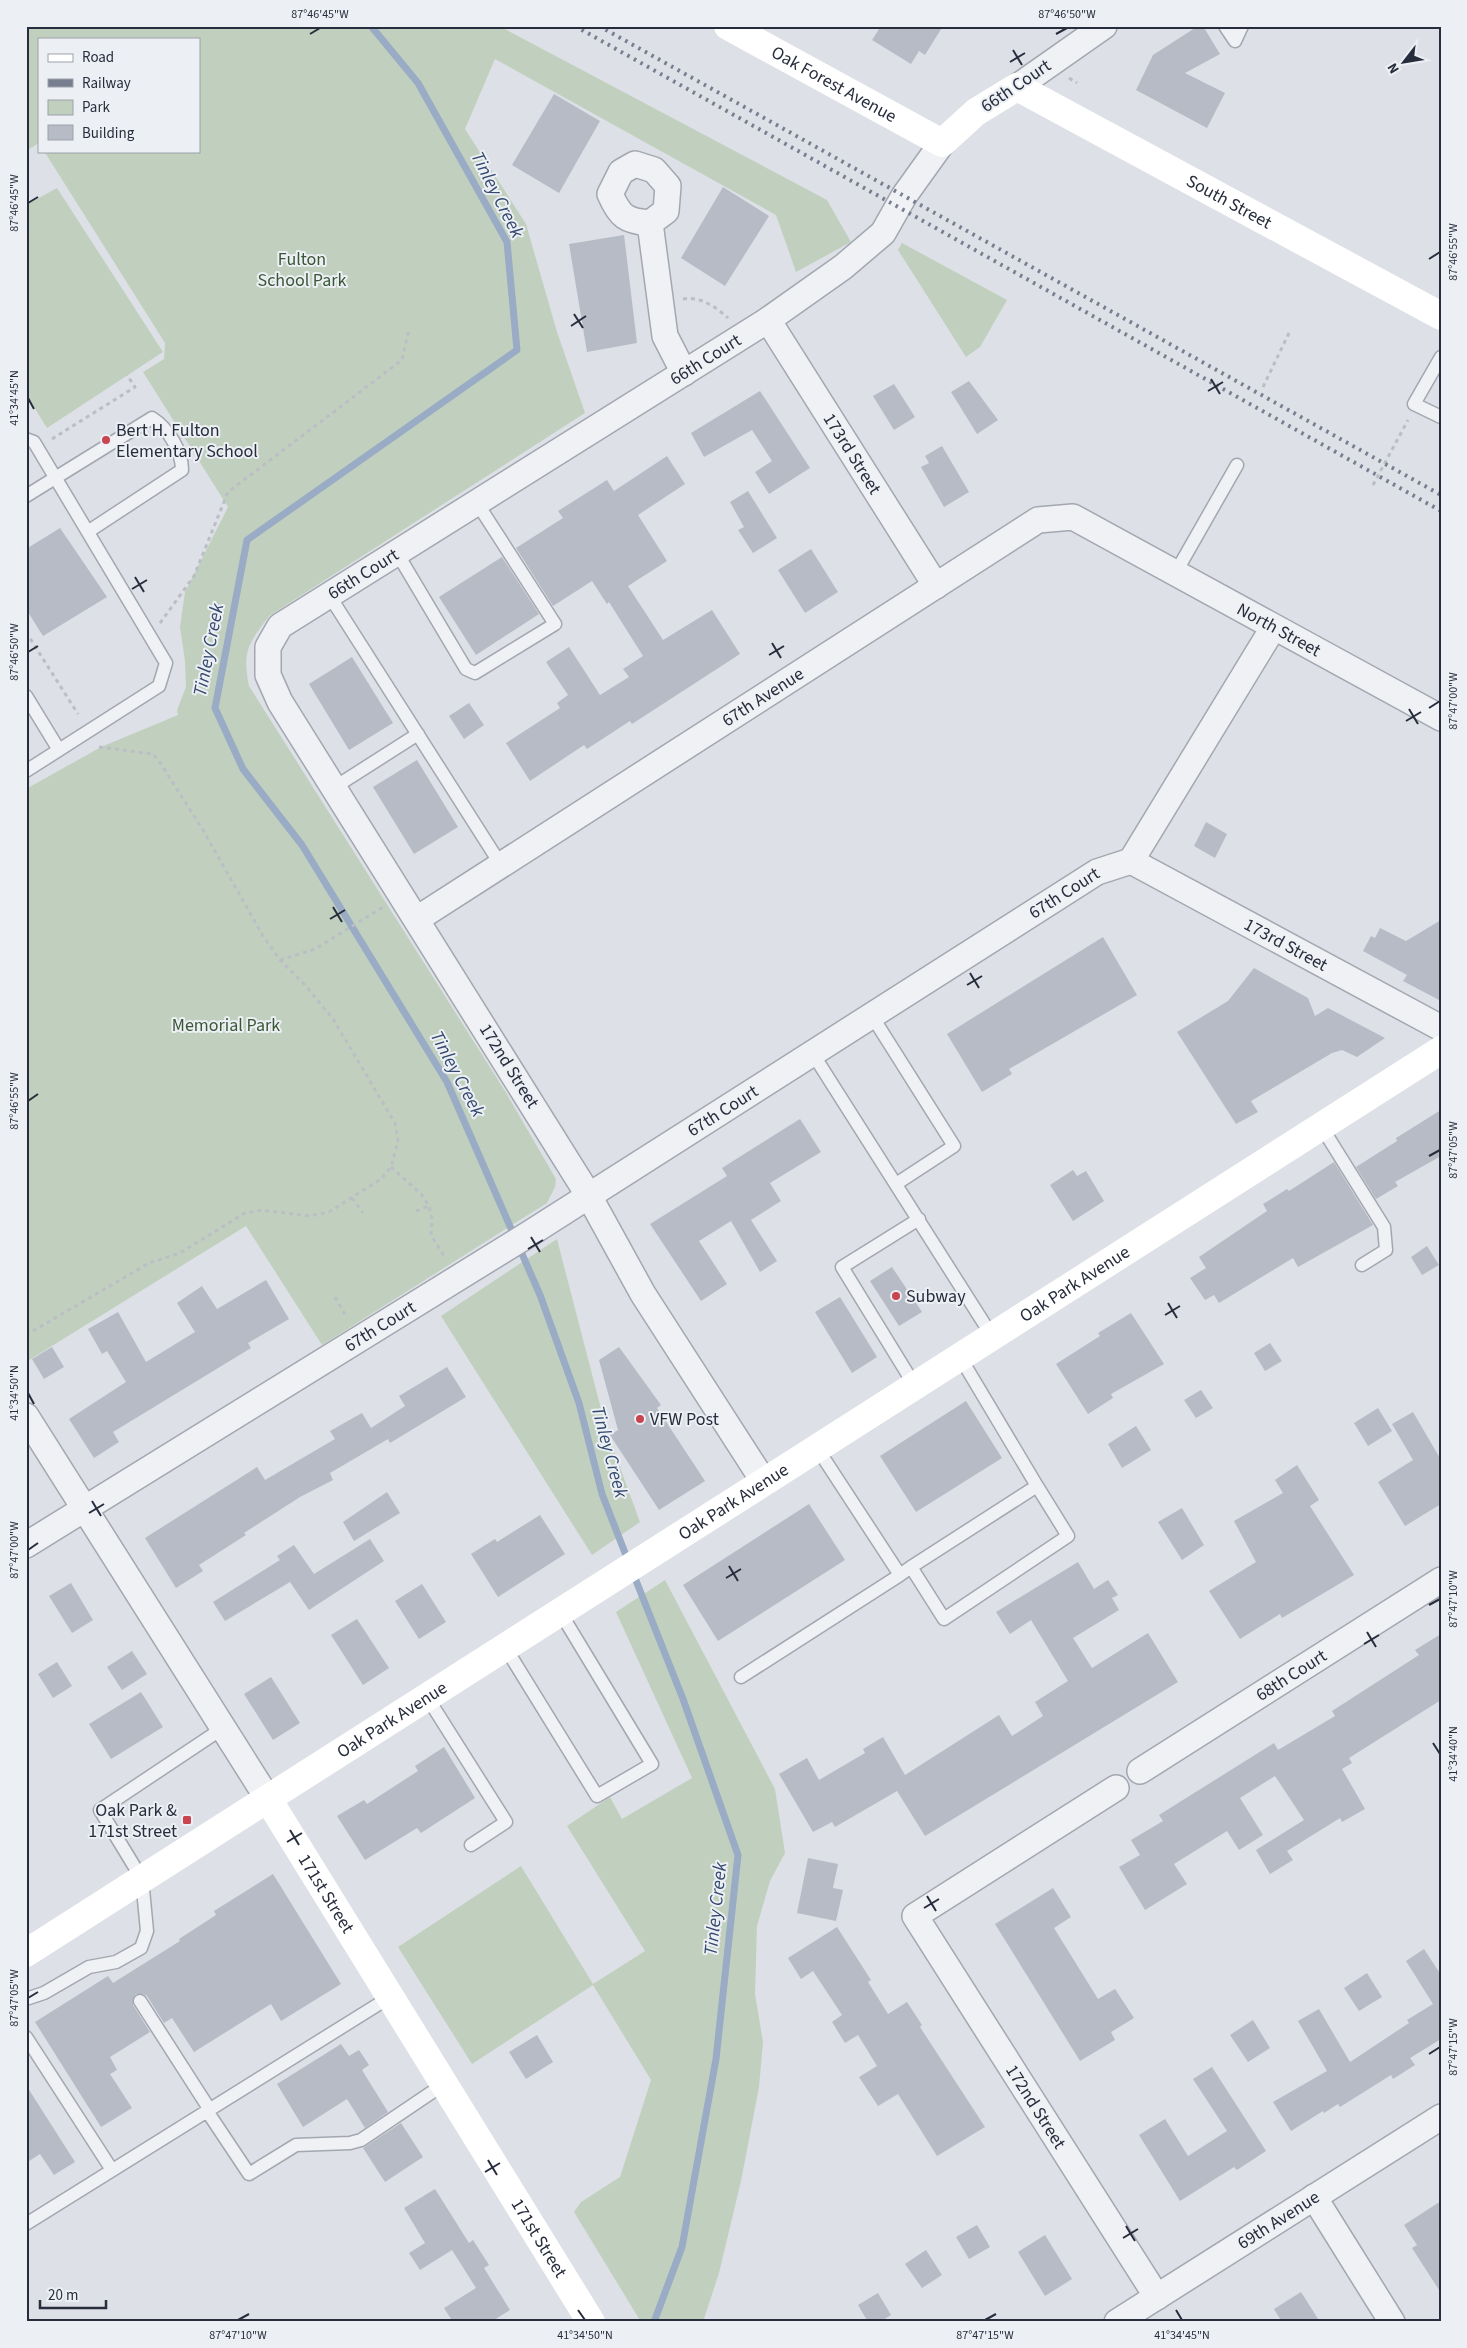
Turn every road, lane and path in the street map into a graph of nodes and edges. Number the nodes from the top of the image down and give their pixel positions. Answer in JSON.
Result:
{"nodes":[{"id":1,"x":728,"y":26,"type":"edge"},
{"id":2,"x":1104,"y":26,"type":"edge"},
{"id":3,"x":1225,"y":26,"type":"edge"},
{"id":4,"x":1242,"y":26,"type":"edge"},
{"id":5,"x":1016,"y":87,"type":"junction"},
{"id":6,"x":942,"y":143,"type":"junction"},
{"id":7,"x":650,"y":223,"type":"dead end"},
{"id":8,"x":680,"y":300,"type":"dead end"},
{"id":9,"x":1441,"y":316,"type":"edge"},
{"id":10,"x":731,"y":320,"type":"dead end"},
{"id":11,"x":768,"y":320,"type":"junction"},
{"id":12,"x":409,"y":329,"type":"dead end"},
{"id":13,"x":1289,"y":332,"type":"dead end"},
{"id":14,"x":1441,"y":357,"type":"edge"},
{"id":15,"x":684,"y":373,"type":"junction"},
{"id":16,"x":127,"y":375,"type":"dead end"},
{"id":17,"x":1263,"y":387,"type":"dead end"},
{"id":18,"x":1441,"y":417,"type":"edge"},
{"id":19,"x":1405,"y":426,"type":"dead end"},
{"id":20,"x":26,"y":439,"type":"edge"},
{"id":21,"x":50,"y":440,"type":"dead end"},
{"id":22,"x":1237,"y":465,"type":"dead end"},
{"id":23,"x":56,"y":478,"type":"junction"},
{"id":24,"x":1373,"y":485,"type":"dead end"},
{"id":25,"x":26,"y":496,"type":"edge"},
{"id":26,"x":477,"y":503,"type":"junction"},
{"id":27,"x":89,"y":531,"type":"junction"},
{"id":28,"x":1116,"y":540,"type":"joint"},
{"id":29,"x":397,"y":553,"type":"junction"},
{"id":30,"x":1176,"y":572,"type":"junction"},
{"id":31,"x":936,"y":586,"type":"junction"},
{"id":32,"x":329,"y":595,"type":"junction"},
{"id":33,"x":163,"y":621,"type":"dead end"},
{"id":34,"x":1273,"y":628,"type":"junction"},
{"id":35,"x":26,"y":632,"type":"edge"},
{"id":36,"x":268,"y":647,"type":"joint"},
{"id":37,"x":26,"y":696,"type":"edge"},
{"id":38,"x":78,"y":714,"type":"dead end"},
{"id":39,"x":1441,"y":718,"type":"edge"},
{"id":40,"x":418,"y":734,"type":"junction"},
{"id":41,"x":99,"y":747,"type":"dead end"},
{"id":42,"x":59,"y":750,"type":"junction"},
{"id":43,"x":26,"y":771,"type":"edge"},
{"id":44,"x":335,"y":787,"type":"junction"},
{"id":45,"x":1131,"y":861,"type":"junction"},
{"id":46,"x":501,"y":865,"type":"junction"},
{"id":47,"x":385,"y":905,"type":"dead end"},
{"id":48,"x":417,"y":919,"type":"junction"},
{"id":49,"x":280,"y":960,"type":"junction"},
{"id":50,"x":872,"y":1016,"type":"junction"},
{"id":51,"x":1441,"y":1028,"type":"edge"},
{"id":52,"x":1441,"y":1050,"type":"edge"},
{"id":53,"x":813,"y":1054,"type":"junction"},
{"id":54,"x":1321,"y":1126,"type":"junction"},
{"id":55,"x":391,"y":1167,"type":"junction"},
{"id":56,"x":896,"y":1184,"type":"junction"},
{"id":57,"x":589,"y":1196,"type":"junction"},
{"id":58,"x":352,"y":1198,"type":"junction"},
{"id":59,"x":429,"y":1206,"type":"junction"},
{"id":60,"x":416,"y":1211,"type":"dead end"},
{"id":61,"x":363,"y":1213,"type":"dead end"},
{"id":62,"x":919,"y":1219,"type":"junction"},
{"id":63,"x":444,"y":1256,"type":"dead end"},
{"id":64,"x":1362,"y":1265,"type":"dead end"},
{"id":65,"x":335,"y":1297,"type":"dead end"},
{"id":66,"x":347,"y":1318,"type":"dead end"},
{"id":67,"x":26,"y":1335,"type":"edge"},
{"id":68,"x":992,"y":1336,"type":"junction"},
{"id":69,"x":960,"y":1357,"type":"junction"},
{"id":70,"x":915,"y":1386,"type":"junction"},
{"id":71,"x":26,"y":1416,"type":"edge"},
{"id":72,"x":817,"y":1448,"type":"junction"},
{"id":73,"x":764,"y":1482,"type":"junction"},
{"id":74,"x":1036,"y":1486,"type":"junction"},
{"id":75,"x":84,"y":1508,"type":"junction"},
{"id":76,"x":26,"y":1545,"type":"edge"},
{"id":77,"x":911,"y":1567,"type":"junction"},
{"id":78,"x":900,"y":1575,"type":"junction"},
{"id":79,"x":1441,"y":1580,"type":"edge"},
{"id":80,"x":560,"y":1612,"type":"junction"},
{"id":81,"x":505,"y":1647,"type":"junction"},
{"id":82,"x":741,"y":1677,"type":"dead end"},
{"id":83,"x":427,"y":1697,"type":"junction"},
{"id":84,"x":223,"y":1728,"type":"junction"},
{"id":85,"x":1140,"y":1771,"type":"dead end"},
{"id":86,"x":1116,"y":1788,"type":"dead end"},
{"id":87,"x":268,"y":1799,"type":"junction"},
{"id":88,"x":471,"y":1845,"type":"dead end"},
{"id":89,"x":142,"y":1879,"type":"junction"},
{"id":90,"x":26,"y":1953,"type":"edge"},
{"id":91,"x":390,"y":1997,"type":"junction"},
{"id":92,"x":26,"y":1999,"type":"edge"},
{"id":93,"x":140,"y":2001,"type":"dead end"},
{"id":94,"x":26,"y":2036,"type":"edge"},
{"id":95,"x":444,"y":2084,"type":"junction"},
{"id":96,"x":209,"y":2110,"type":"junction"},
{"id":97,"x":1441,"y":2117,"type":"edge"},
{"id":98,"x":112,"y":2170,"type":"junction"},
{"id":99,"x":1314,"y":2197,"type":"junction"},
{"id":100,"x":26,"y":2224,"type":"edge"},
{"id":101,"x":1156,"y":2297,"type":"junction"},
{"id":102,"x":589,"y":2321,"type":"edge"},
{"id":103,"x":1117,"y":2322,"type":"edge"},
{"id":104,"x":1392,"y":2322,"type":"edge"}],
"edges":[{"from":1,"to":6,"type":"street","name":"Oak Forest Avenue"},
{"from":2,"to":5,"type":"street","name":"66th Court"},
{"from":3,"to":4,"type":"lane"},
{"from":5,"to":6,"type":"street","name":"66th Court"},
{"from":5,"to":9,"type":"street","name":"South Street"},
{"from":6,"to":11,"type":"street","name":"66th Court"},
{"from":7,"to":15,"type":"street"},
{"from":8,"to":10,"type":"path"},
{"from":11,"to":15,"type":"street","name":"66th Court"},
{"from":11,"to":31,"type":"street","name":"173rd Street"},
{"from":12,"to":33,"type":"path"},
{"from":13,"to":17,"type":"path"},
{"from":14,"to":18,"type":"lane"},
{"from":15,"to":26,"type":"street","name":"66th Court"},
{"from":16,"to":21,"type":"path"},
{"from":19,"to":24,"type":"path"},
{"from":20,"to":23,"type":"lane"},
{"from":22,"to":30,"type":"lane"},
{"from":23,"to":25,"type":"lane"},
{"from":23,"to":27,"type":"lane"},
{"from":23,"to":27,"type":"lane"},
{"from":26,"to":29,"type":"street","name":"66th Court"},
{"from":26,"to":29,"type":"lane"},
{"from":27,"to":42,"type":"lane"},
{"from":28,"to":30,"type":"street","name":"North Street"},
{"from":28,"to":31,"type":"street","name":"67th Avenue"},
{"from":29,"to":32,"type":"street","name":"66th Court"},
{"from":30,"to":34,"type":"street","name":"North Street"},
{"from":31,"to":46,"type":"street","name":"67th Avenue"},
{"from":32,"to":36,"type":"street","name":"66th Court"},
{"from":32,"to":40,"type":"lane"},
{"from":34,"to":39,"type":"street","name":"North Street"},
{"from":34,"to":45,"type":"street"},
{"from":35,"to":38,"type":"path"},
{"from":36,"to":44,"type":"street","name":"172nd Street"},
{"from":37,"to":42,"type":"lane"},
{"from":40,"to":44,"type":"lane"},
{"from":40,"to":46,"type":"lane"},
{"from":41,"to":49,"type":"path"},
{"from":42,"to":43,"type":"lane"},
{"from":44,"to":48,"type":"street","name":"172nd Street"},
{"from":45,"to":50,"type":"street","name":"67th Court"},
{"from":45,"to":51,"type":"street","name":"173rd Street"},
{"from":46,"to":48,"type":"street","name":"67th Avenue"},
{"from":47,"to":49,"type":"path"},
{"from":48,"to":57,"type":"street","name":"172nd Street"},
{"from":49,"to":55,"type":"path"},
{"from":50,"to":53,"type":"street","name":"67th Court"},
{"from":50,"to":56,"type":"lane"},
{"from":52,"to":54,"type":"street","name":"Oak Park Avenue"},
{"from":53,"to":56,"type":"lane"},
{"from":53,"to":57,"type":"street","name":"67th Court"},
{"from":54,"to":64,"type":"lane"},
{"from":54,"to":68,"type":"street","name":"Oak Park Avenue"},
{"from":55,"to":58,"type":"path"},
{"from":55,"to":59,"type":"path"},
{"from":56,"to":62,"type":"lane"},
{"from":57,"to":73,"type":"street","name":"172nd Street"},
{"from":57,"to":75,"type":"street","name":"67th Court"},
{"from":58,"to":61,"type":"path"},
{"from":58,"to":67,"type":"path"},
{"from":59,"to":60,"type":"path"},
{"from":59,"to":63,"type":"path"},
{"from":62,"to":68,"type":"lane"},
{"from":62,"to":70,"type":"lane"},
{"from":65,"to":66,"type":"path"},
{"from":68,"to":69,"type":"street","name":"Oak Park Avenue"},
{"from":69,"to":70,"type":"street","name":"Oak Park Avenue"},
{"from":69,"to":74,"type":"lane"},
{"from":70,"to":72,"type":"street","name":"Oak Park Avenue"},
{"from":71,"to":75,"type":"street","name":"171st Street"},
{"from":72,"to":73,"type":"street","name":"Oak Park Avenue"},
{"from":72,"to":78,"type":"lane"},
{"from":73,"to":80,"type":"street","name":"Oak Park Avenue"},
{"from":74,"to":77,"type":"lane"},
{"from":74,"to":77,"type":"lane"},
{"from":75,"to":76,"type":"street","name":"67th Court"},
{"from":75,"to":84,"type":"street","name":"171st Street"},
{"from":77,"to":78,"type":"lane"},
{"from":78,"to":82,"type":"lane"},
{"from":79,"to":85,"type":"street","name":"68th Court"},
{"from":80,"to":81,"type":"street","name":"Oak Park Avenue"},
{"from":80,"to":81,"type":"lane"},
{"from":81,"to":83,"type":"street","name":"Oak Park Avenue"},
{"from":83,"to":87,"type":"street","name":"Oak Park Avenue"},
{"from":83,"to":88,"type":"lane"},
{"from":84,"to":87,"type":"street","name":"171st Street"},
{"from":84,"to":89,"type":"lane"},
{"from":86,"to":101,"type":"street","name":"172nd Street"},
{"from":87,"to":89,"type":"street","name":"Oak Park Avenue"},
{"from":87,"to":91,"type":"street","name":"171st Street"},
{"from":89,"to":90,"type":"street","name":"Oak Park Avenue"},
{"from":89,"to":92,"type":"lane"},
{"from":91,"to":95,"type":"street","name":"171st Street"},
{"from":91,"to":96,"type":"lane"},
{"from":93,"to":96,"type":"lane"},
{"from":94,"to":98,"type":"lane"},
{"from":95,"to":96,"type":"lane"},
{"from":95,"to":102,"type":"street","name":"171st Street"},
{"from":96,"to":98,"type":"lane"},
{"from":97,"to":99,"type":"street","name":"69th Avenue"},
{"from":98,"to":100,"type":"lane"},
{"from":99,"to":101,"type":"street","name":"69th Avenue"},
{"from":99,"to":104,"type":"street"},
{"from":101,"to":103,"type":"street","name":"69th Avenue"}]}
